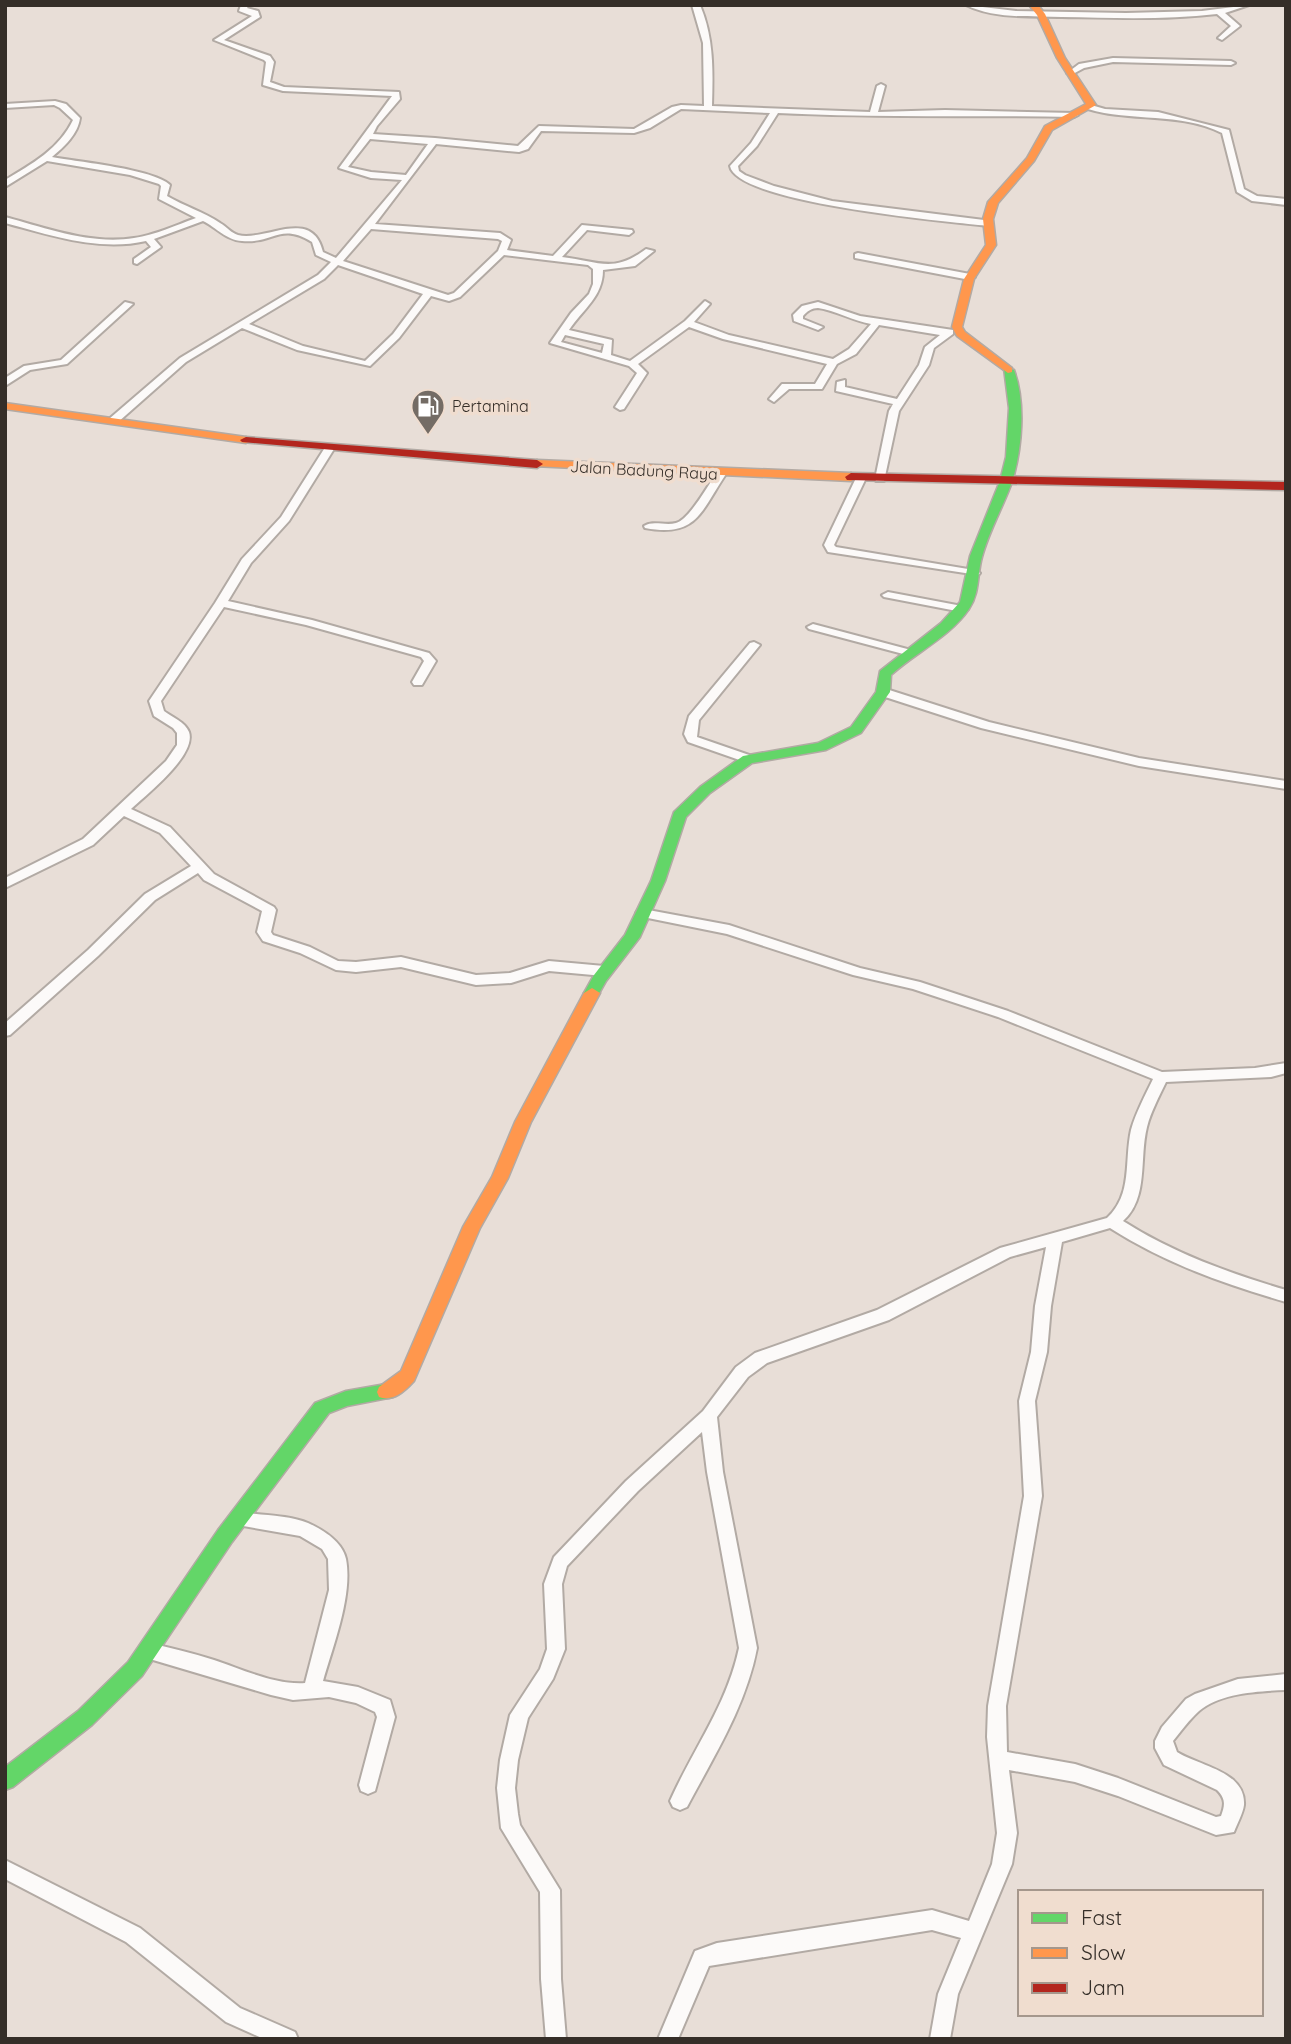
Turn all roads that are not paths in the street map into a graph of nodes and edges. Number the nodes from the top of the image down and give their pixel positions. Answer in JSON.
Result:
{"nodes":[{"id":1,"x":245,"y":5,"type":"edge"},
{"id":2,"x":696,"y":5,"type":"edge"},
{"id":3,"x":970,"y":5,"type":"edge"},
{"id":4,"x":1245,"y":5,"type":"edge"},
{"id":5,"x":1037,"y":10,"type":"edge"},
{"id":6,"x":1108,"y":10,"type":"edge"},
{"id":7,"x":1127,"y":10,"type":"edge"},
{"id":8,"x":1220,"y":12,"type":"junction"},
{"id":9,"x":1222,"y":38,"type":"dead end"},
{"id":10,"x":1231,"y":63,"type":"dead end"},
{"id":11,"x":1071,"y":73,"type":"junction"},
{"id":12,"x":881,"y":86,"type":"dead end"},
{"id":13,"x":5,"y":106,"type":"edge"},
{"id":14,"x":1091,"y":107,"type":"junction"},
{"id":15,"x":708,"y":108,"type":"junction"},
{"id":16,"x":775,"y":111,"type":"junction"},
{"id":17,"x":873,"y":115,"type":"junction"},
{"id":18,"x":1074,"y":115,"type":"junction"},
{"id":19,"x":368,"y":136,"type":"junction"},
{"id":20,"x":435,"y":140,"type":"junction"},
{"id":21,"x":47,"y":159,"type":"junction"},
{"id":22,"x":408,"y":178,"type":"junction"},
{"id":23,"x":5,"y":184,"type":"edge"},
{"id":24,"x":1286,"y":202,"type":"edge"},
{"id":25,"x":203,"y":218,"type":"junction"},
{"id":26,"x":5,"y":220,"type":"edge"},
{"id":27,"x":989,"y":223,"type":"junction"},
{"id":28,"x":369,"y":226,"type":"junction"},
{"id":29,"x":629,"y":232,"type":"dead end"},
{"id":30,"x":148,"y":238,"type":"junction"},
{"id":31,"x":649,"y":251,"type":"dead end"},
{"id":32,"x":502,"y":252,"type":"junction"},
{"id":33,"x":858,"y":256,"type":"dead end"},
{"id":34,"x":556,"y":258,"type":"junction"},
{"id":35,"x":136,"y":261,"type":"dead end"},
{"id":36,"x":337,"y":262,"type":"junction"},
{"id":37,"x":598,"y":268,"type":"junction"},
{"id":38,"x":970,"y":277,"type":"junction"},
{"id":39,"x":429,"y":293,"type":"junction"},
{"id":40,"x":128,"y":304,"type":"dead end"},
{"id":41,"x":705,"y":304,"type":"dead end"},
{"id":42,"x":877,"y":322,"type":"junction"},
{"id":43,"x":688,"y":323,"type":"junction"},
{"id":44,"x":240,"y":324,"type":"junction"},
{"id":45,"x":818,"y":327,"type":"dead end"},
{"id":46,"x":953,"y":332,"type":"junction"},
{"id":47,"x":833,"y":362,"type":"junction"},
{"id":48,"x":632,"y":364,"type":"junction"},
{"id":49,"x":842,"y":382,"type":"dead end"},
{"id":50,"x":5,"y":383,"type":"edge"},
{"id":51,"x":775,"y":399,"type":"dead end"},
{"id":52,"x":901,"y":402,"type":"junction"},
{"id":53,"x":5,"y":406,"type":"edge"},
{"id":54,"x":620,"y":407,"type":"dead end"},
{"id":55,"x":113,"y":421,"type":"junction"},
{"id":56,"x":329,"y":449,"type":"junction"},
{"id":57,"x":721,"y":474,"type":"junction"},
{"id":58,"x":861,"y":478,"type":"junction"},
{"id":59,"x":880,"y":479,"type":"junction"},
{"id":60,"x":1007,"y":479,"type":"junction"},
{"id":61,"x":1286,"y":486,"type":"edge"},
{"id":62,"x":649,"y":526,"type":"dead end"},
{"id":63,"x":974,"y":573,"type":"junction"},
{"id":64,"x":888,"y":595,"type":"dead end"},
{"id":65,"x":221,"y":603,"type":"junction"},
{"id":66,"x":962,"y":609,"type":"junction"},
{"id":67,"x":813,"y":627,"type":"dead end"},
{"id":68,"x":754,"y":645,"type":"dead end"},
{"id":69,"x":907,"y":652,"type":"junction"},
{"id":70,"x":418,"y":682,"type":"dead end"},
{"id":71,"x":883,"y":692,"type":"junction"},
{"id":72,"x":748,"y":759,"type":"junction"},
{"id":73,"x":1286,"y":785,"type":"edge"},
{"id":74,"x":122,"y":810,"type":"junction"},
{"id":75,"x":198,"y":867,"type":"junction"},
{"id":76,"x":8,"y":880,"type":"edge"},
{"id":77,"x":643,"y":913,"type":"junction"},
{"id":78,"x":604,"y":971,"type":"junction"},
{"id":79,"x":5,"y":1031,"type":"edge"},
{"id":80,"x":1286,"y":1068,"type":"edge"},
{"id":81,"x":1161,"y":1077,"type":"junction"},
{"id":82,"x":1112,"y":1222,"type":"junction"},
{"id":83,"x":1055,"y":1237,"type":"junction"},
{"id":84,"x":1286,"y":1296,"type":"edge"},
{"id":85,"x":709,"y":1416,"type":"junction"},
{"id":86,"x":238,"y":1519,"type":"junction"},
{"id":87,"x":149,"y":1651,"type":"junction"},
{"id":88,"x":1286,"y":1682,"type":"edge"},
{"id":89,"x":312,"y":1690,"type":"junction"},
{"id":90,"x":998,"y":1759,"type":"junction"},
{"id":91,"x":5,"y":1780,"type":"edge"},
{"id":92,"x":368,"y":1785,"type":"dead end"},
{"id":93,"x":680,"y":1801,"type":"dead end"},
{"id":94,"x":5,"y":1869,"type":"edge"},
{"id":95,"x":974,"y":1932,"type":"junction"},
{"id":96,"x":288,"y":2039,"type":"edge"},
{"id":97,"x":556,"y":2039,"type":"edge"},
{"id":98,"x":668,"y":2039,"type":"edge"},
{"id":99,"x":940,"y":2039,"type":"edge"}],
"edges":[{"from":1,"to":19,"type":"street"},
{"from":2,"to":15,"type":"street"},
{"from":3,"to":5,"type":"street"},
{"from":4,"to":8,"type":"street"},
{"from":5,"to":6,"type":"street"},
{"from":5,"to":11,"type":"street"},
{"from":6,"to":7,"type":"street"},
{"from":7,"to":8,"type":"street"},
{"from":8,"to":9,"type":"street"},
{"from":10,"to":11,"type":"street"},
{"from":11,"to":14,"type":"street"},
{"from":12,"to":17,"type":"street"},
{"from":13,"to":21,"type":"street"},
{"from":14,"to":18,"type":"street"},
{"from":14,"to":24,"type":"street"},
{"from":15,"to":16,"type":"street"},
{"from":15,"to":20,"type":"street"},
{"from":16,"to":17,"type":"street"},
{"from":16,"to":27,"type":"street"},
{"from":17,"to":18,"type":"street"},
{"from":18,"to":27,"type":"street"},
{"from":19,"to":20,"type":"street"},
{"from":19,"to":22,"type":"street"},
{"from":20,"to":22,"type":"street"},
{"from":21,"to":23,"type":"street"},
{"from":21,"to":25,"type":"street"},
{"from":22,"to":28,"type":"street"},
{"from":25,"to":30,"type":"street"},
{"from":25,"to":36,"type":"street"},
{"from":26,"to":30,"type":"street"},
{"from":27,"to":38,"type":"street"},
{"from":28,"to":32,"type":"street"},
{"from":28,"to":36,"type":"street"},
{"from":29,"to":34,"type":"street"},
{"from":30,"to":35,"type":"street"},
{"from":31,"to":37,"type":"street"},
{"from":32,"to":34,"type":"street"},
{"from":32,"to":39,"type":"street"},
{"from":33,"to":38,"type":"street"},
{"from":34,"to":37,"type":"street"},
{"from":36,"to":39,"type":"street"},
{"from":36,"to":44,"type":"street"},
{"from":37,"to":48,"type":"street"},
{"from":38,"to":46,"type":"street"},
{"from":39,"to":44,"type":"street"},
{"from":40,"to":50,"type":"street"},
{"from":41,"to":43,"type":"street"},
{"from":42,"to":45,"type":"street"},
{"from":42,"to":46,"type":"street"},
{"from":42,"to":47,"type":"street"},
{"from":43,"to":47,"type":"street"},
{"from":43,"to":48,"type":"street"},
{"from":44,"to":55,"type":"street"},
{"from":46,"to":52,"type":"street"},
{"from":46,"to":60,"type":"street"},
{"from":47,"to":51,"type":"street"},
{"from":48,"to":54,"type":"street"},
{"from":49,"to":52,"type":"street"},
{"from":52,"to":59,"type":"street"},
{"from":53,"to":55,"type":"street","name":"Jalan Badung Raya"},
{"from":55,"to":56,"type":"street","name":"Jalan Badung Raya"},
{"from":56,"to":57,"type":"street","name":"Jalan Badung Raya"},
{"from":56,"to":65,"type":"street"},
{"from":57,"to":58,"type":"street","name":"Jalan Badung Raya"},
{"from":57,"to":62,"type":"street"},
{"from":58,"to":59,"type":"street","name":"Jalan Badung Raya"},
{"from":58,"to":63,"type":"street"},
{"from":59,"to":60,"type":"street","name":"Jalan Badung Raya"},
{"from":60,"to":61,"type":"street","name":"Jalan Badung Raya"},
{"from":60,"to":63,"type":"street"},
{"from":63,"to":66,"type":"street"},
{"from":64,"to":66,"type":"street"},
{"from":65,"to":70,"type":"street"},
{"from":65,"to":74,"type":"street"},
{"from":66,"to":69,"type":"street"},
{"from":67,"to":69,"type":"street"},
{"from":68,"to":72,"type":"street"},
{"from":69,"to":71,"type":"street"},
{"from":71,"to":72,"type":"street"},
{"from":71,"to":73,"type":"street"},
{"from":72,"to":77,"type":"street"},
{"from":74,"to":75,"type":"street"},
{"from":74,"to":76,"type":"street"},
{"from":75,"to":78,"type":"street"},
{"from":75,"to":79,"type":"street"},
{"from":77,"to":78,"type":"street"},
{"from":77,"to":81,"type":"street"},
{"from":78,"to":86,"type":"street"},
{"from":80,"to":81,"type":"street"},
{"from":81,"to":82,"type":"street"},
{"from":82,"to":83,"type":"street"},
{"from":82,"to":84,"type":"street"},
{"from":83,"to":85,"type":"street"},
{"from":83,"to":90,"type":"street"},
{"from":85,"to":93,"type":"street"},
{"from":85,"to":97,"type":"street"},
{"from":86,"to":87,"type":"street"},
{"from":86,"to":89,"type":"street"},
{"from":87,"to":89,"type":"street"},
{"from":87,"to":91,"type":"street"},
{"from":88,"to":90,"type":"street"},
{"from":89,"to":92,"type":"street"},
{"from":90,"to":95,"type":"street"},
{"from":94,"to":96,"type":"street"},
{"from":95,"to":98,"type":"street"},
{"from":95,"to":99,"type":"street"}]}
